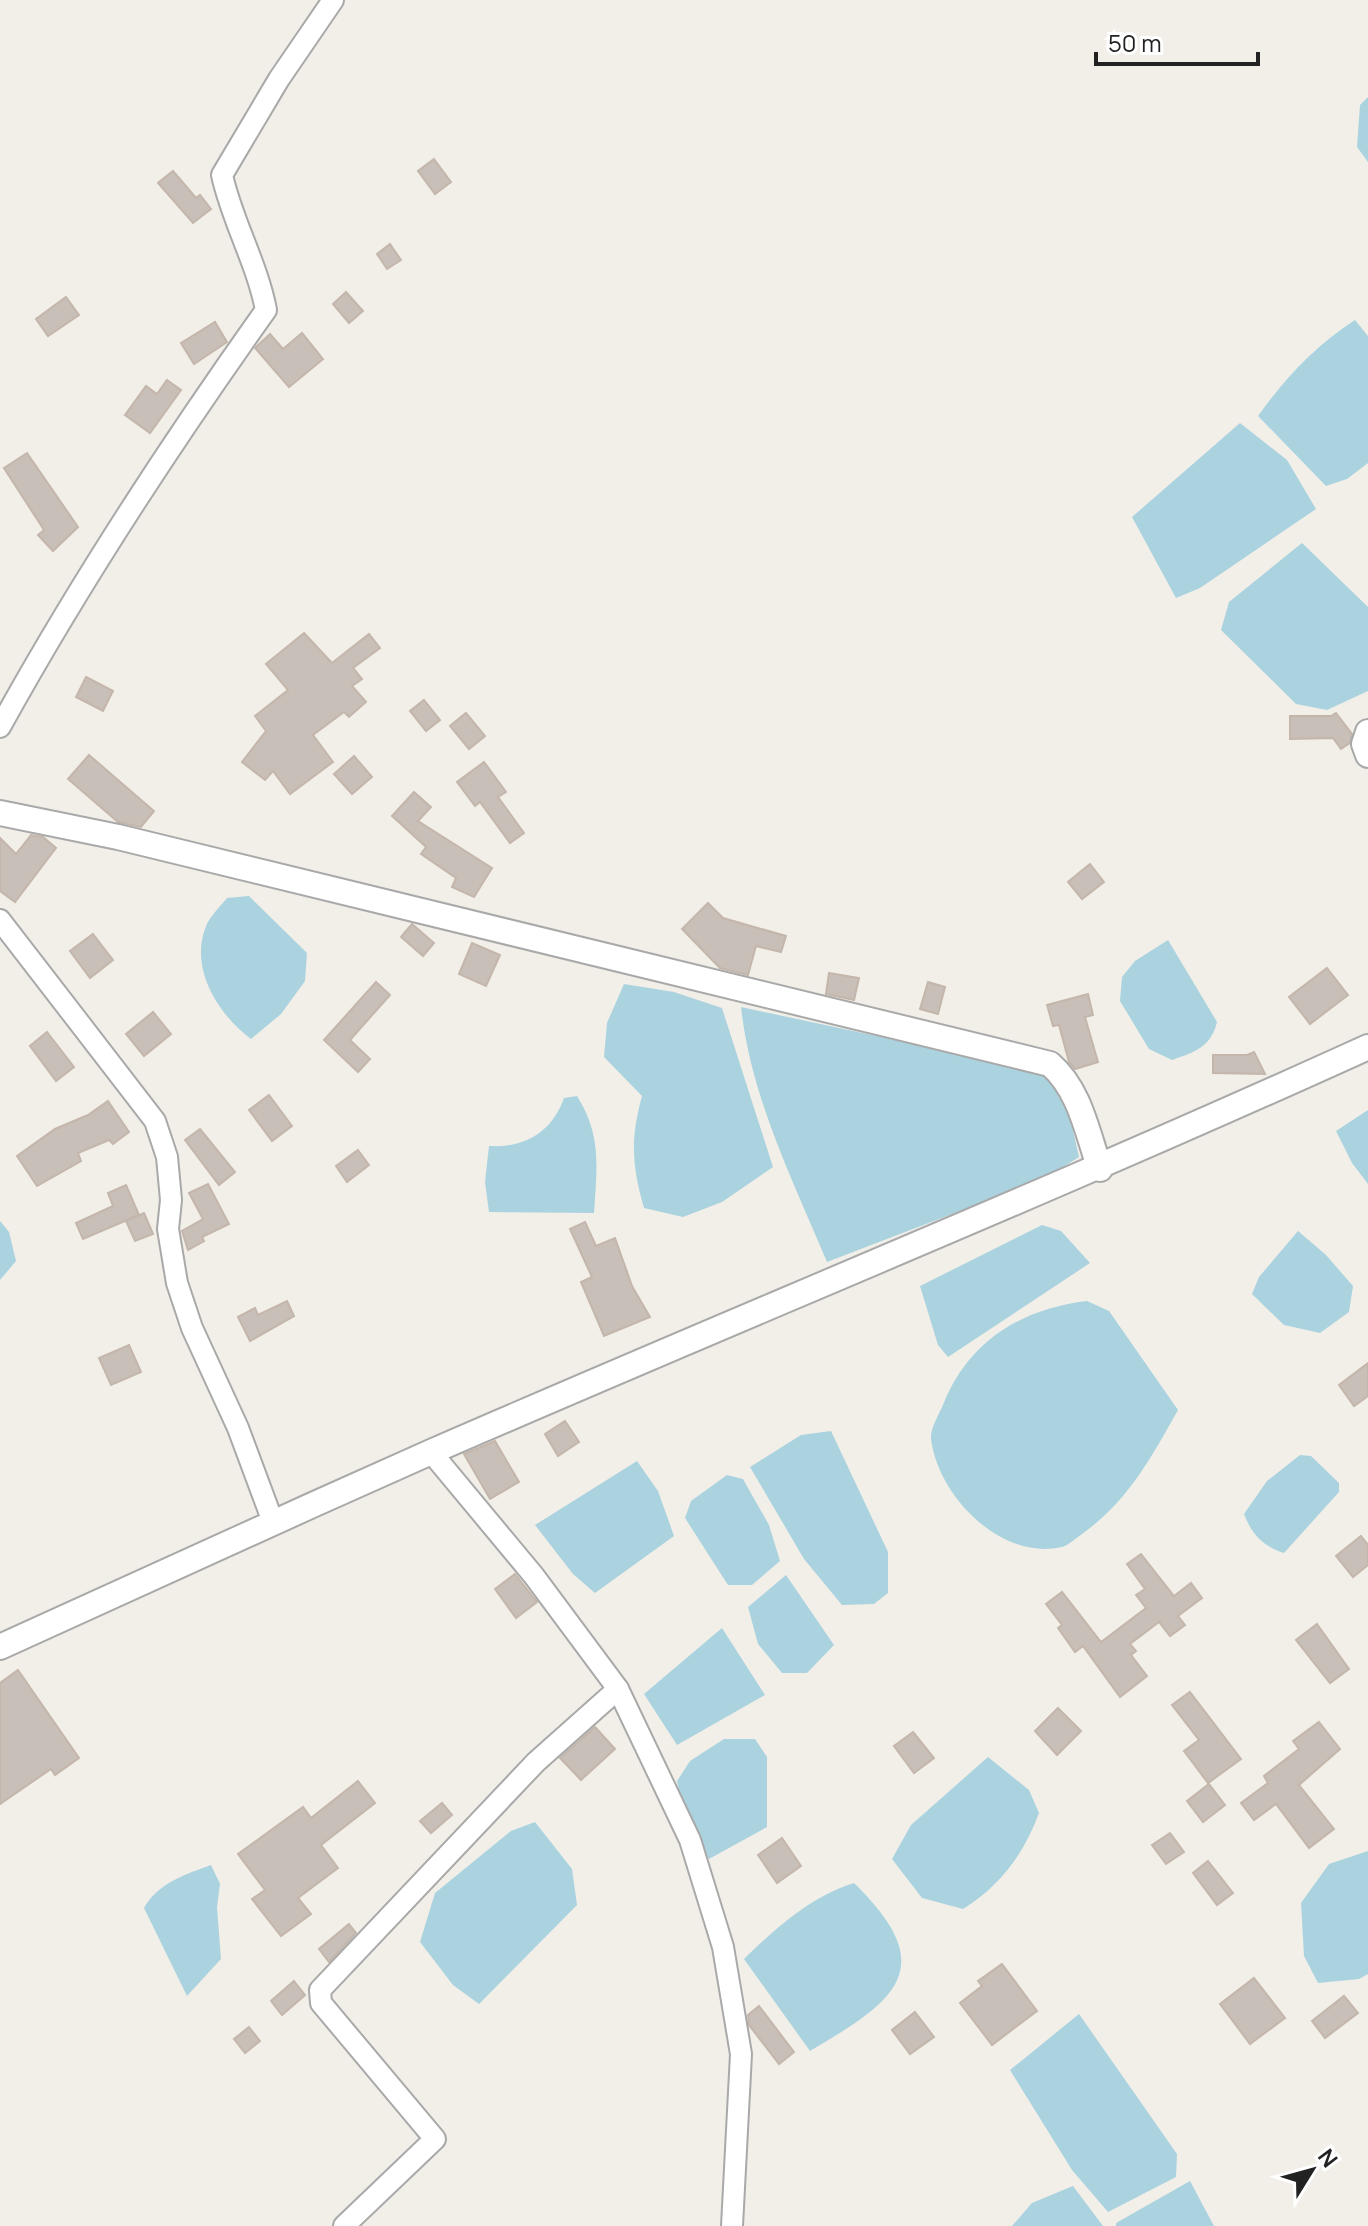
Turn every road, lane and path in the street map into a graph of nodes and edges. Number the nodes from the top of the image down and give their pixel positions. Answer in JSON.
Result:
{"nodes":[{"id":1,"x":333,"y":0,"type":"edge"},
{"id":2,"x":0,"y":727,"type":"edge"},
{"id":3,"x":1368,"y":732,"type":"edge"},
{"id":4,"x":1368,"y":755,"type":"edge"},
{"id":5,"x":0,"y":813,"type":"edge"},
{"id":6,"x":0,"y":920,"type":"edge"},
{"id":7,"x":1368,"y":1047,"type":"edge"},
{"id":8,"x":1100,"y":1169,"type":"junction"},
{"id":9,"x":431,"y":1452,"type":"junction"},
{"id":10,"x":273,"y":1522,"type":"junction"},
{"id":11,"x":0,"y":1647,"type":"edge"},
{"id":12,"x":618,"y":1689,"type":"junction"},
{"id":13,"x":344,"y":2226,"type":"edge"},
{"id":14,"x":732,"y":2226,"type":"edge"}],
"edges":[{"from":1,"to":2,"type":"street"},
{"from":3,"to":4,"type":"street"},
{"from":5,"to":8,"type":"street"},
{"from":6,"to":10,"type":"street"},
{"from":7,"to":8,"type":"street"},
{"from":8,"to":9,"type":"street"},
{"from":9,"to":10,"type":"street"},
{"from":9,"to":12,"type":"street"},
{"from":10,"to":11,"type":"street"},
{"from":12,"to":13,"type":"street"},
{"from":12,"to":14,"type":"street"}]}
